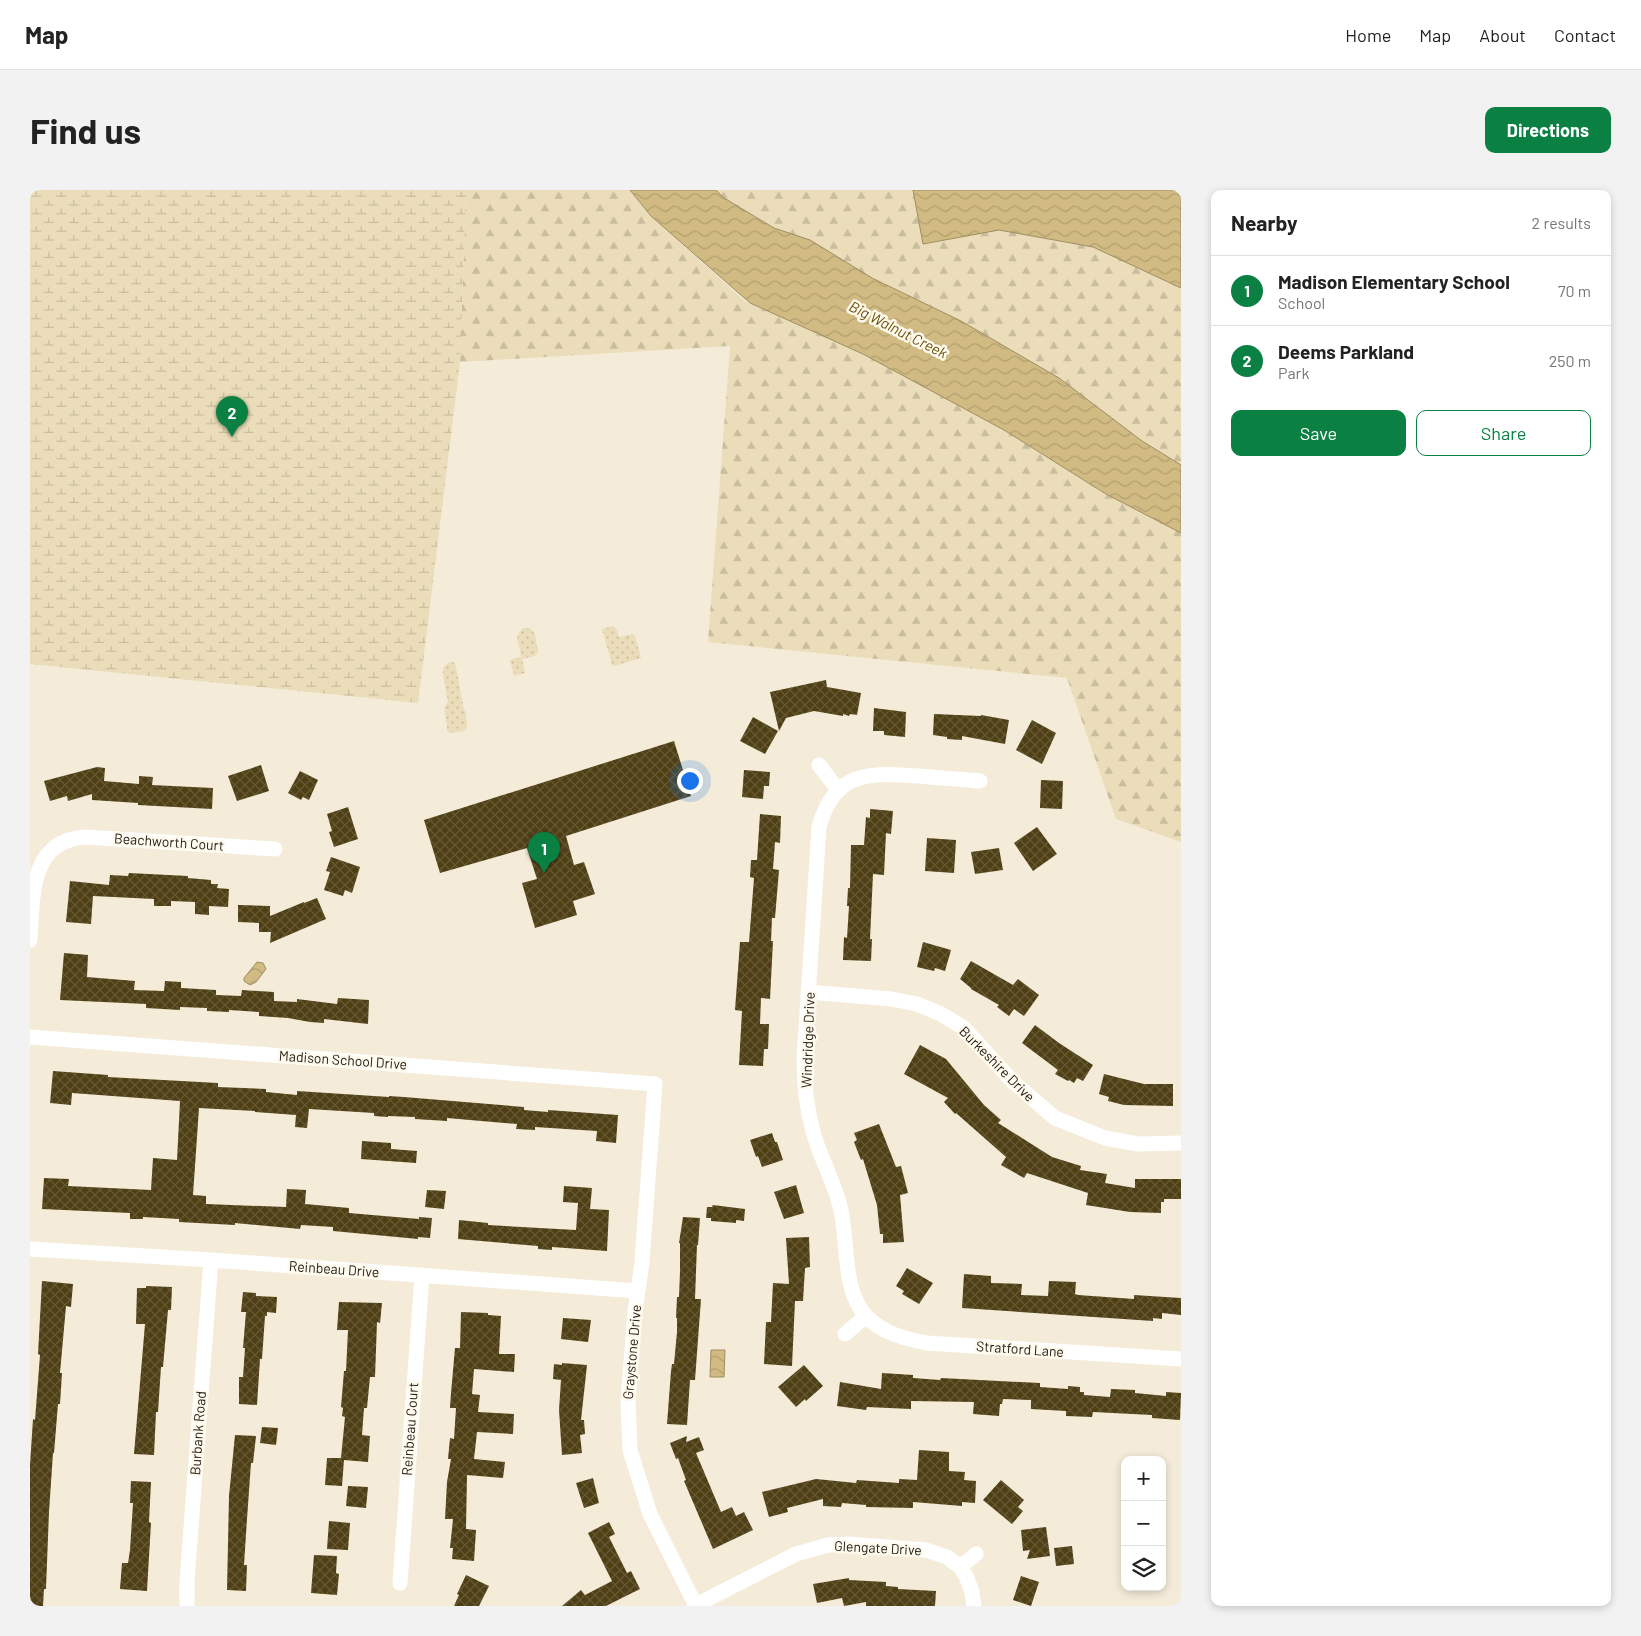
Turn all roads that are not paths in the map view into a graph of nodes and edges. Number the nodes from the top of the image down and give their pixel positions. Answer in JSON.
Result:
{"nodes":[{"id":1,"x":819,"y":765,"type":"dead end"},
{"id":2,"x":980,"y":781,"type":"dead end"},
{"id":3,"x":838,"y":790,"type":"junction"},
{"id":4,"x":275,"y":849,"type":"dead end"},
{"id":5,"x":30,"y":940,"type":"edge"},
{"id":6,"x":809,"y":992,"type":"junction"},
{"id":7,"x":30,"y":1037,"type":"edge"},
{"id":8,"x":655,"y":1084,"type":"joint"},
{"id":9,"x":1181,"y":1143,"type":"edge"},
{"id":10,"x":30,"y":1249,"type":"edge"},
{"id":11,"x":211,"y":1260,"type":"junction"},
{"id":12,"x":422,"y":1276,"type":"junction"},
{"id":13,"x":638,"y":1291,"type":"junction"},
{"id":14,"x":866,"y":1316,"type":"junction"},
{"id":15,"x":845,"y":1334,"type":"dead end"},
{"id":16,"x":1181,"y":1360,"type":"edge"},
{"id":17,"x":976,"y":1554,"type":"dead end"},
{"id":18,"x":956,"y":1564,"type":"junction"},
{"id":19,"x":400,"y":1583,"type":"dead end"},
{"id":20,"x":187,"y":1606,"type":"edge"},
{"id":21,"x":695,"y":1606,"type":"edge"},
{"id":22,"x":974,"y":1606,"type":"edge"}],
"edges":[{"from":1,"to":3,"type":"street"},
{"from":2,"to":3,"type":"street"},
{"from":3,"to":6,"type":"street","name":"Windridge Drive"},
{"from":4,"to":5,"type":"street","name":"Beachworth Court"},
{"from":6,"to":9,"type":"street","name":"Burkeshire Drive"},
{"from":6,"to":14,"type":"street","name":"Windridge Drive"},
{"from":7,"to":8,"type":"street","name":"Madison School Drive"},
{"from":8,"to":13,"type":"street","name":"Graystone Drive"},
{"from":10,"to":11,"type":"street","name":"Reinbeau Drive"},
{"from":11,"to":12,"type":"street","name":"Reinbeau Drive"},
{"from":11,"to":20,"type":"street","name":"Burbank Road"},
{"from":12,"to":13,"type":"street","name":"Reinbeau Drive"},
{"from":12,"to":19,"type":"street","name":"Reinbeau Court"},
{"from":13,"to":21,"type":"street","name":"Graystone Drive"},
{"from":14,"to":15,"type":"street"},
{"from":14,"to":16,"type":"street","name":"Stratford Lane"},
{"from":17,"to":18,"type":"street"},
{"from":18,"to":21,"type":"street","name":"Glengate Drive"},
{"from":18,"to":22,"type":"street"}]}
